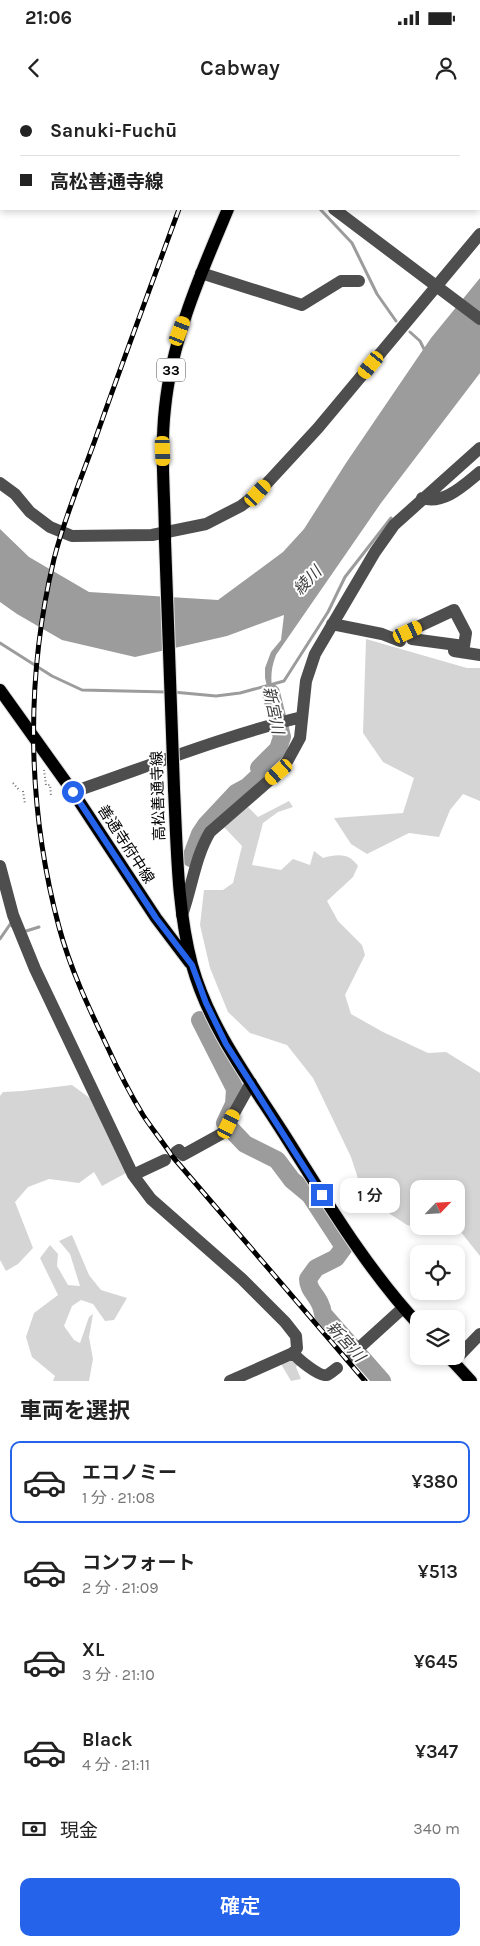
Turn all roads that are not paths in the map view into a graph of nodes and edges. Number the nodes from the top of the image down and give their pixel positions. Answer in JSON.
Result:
{"nodes":[{"id":1,"x":228,"y":210,"type":"edge"},
{"id":2,"x":335,"y":210,"type":"edge"},
{"id":3,"x":480,"y":234,"type":"edge"},
{"id":4,"x":201,"y":273,"type":"junction"},
{"id":5,"x":360,"y":281,"type":"dead end"},
{"id":6,"x":436,"y":287,"type":"junction"},
{"id":7,"x":480,"y":319,"type":"edge"},
{"id":8,"x":480,"y":448,"type":"edge"},
{"id":9,"x":480,"y":472,"type":"edge"},
{"id":10,"x":0,"y":484,"type":"edge"},
{"id":11,"x":422,"y":498,"type":"junction"},
{"id":12,"x":165,"y":537,"type":"junction"},
{"id":13,"x":332,"y":624,"type":"junction"},
{"id":14,"x":408,"y":632,"type":"dead end"},
{"id":15,"x":394,"y":638,"type":"junction"},
{"id":16,"x":480,"y":655,"type":"edge"},
{"id":17,"x":2,"y":697,"type":"edge"},
{"id":18,"x":302,"y":717,"type":"junction"},
{"id":19,"x":73,"y":792,"type":"junction"},
{"id":20,"x":0,"y":866,"type":"edge"},
{"id":21,"x":182,"y":915,"type":"junction"},
{"id":22,"x":160,"y":924,"type":"junction"},
{"id":23,"x":192,"y":965,"type":"junction"},
{"id":24,"x":251,"y":1083,"type":"junction"},
{"id":25,"x":176,"y":1152,"type":"dead end"},
{"id":26,"x":165,"y":1160,"type":"dead end"},
{"id":27,"x":133,"y":1175,"type":"junction"},
{"id":28,"x":403,"y":1308,"type":"junction"},
{"id":29,"x":410,"y":1315,"type":"edge"},
{"id":30,"x":480,"y":1334,"type":"edge"},
{"id":31,"x":465,"y":1347,"type":"edge"},
{"id":32,"x":293,"y":1353,"type":"junction"},
{"id":33,"x":354,"y":1353,"type":"dead end"},
{"id":34,"x":456,"y":1365,"type":"edge"},
{"id":35,"x":337,"y":1368,"type":"dead end"},
{"id":36,"x":230,"y":1381,"type":"edge"},
{"id":37,"x":471,"y":1381,"type":"edge"}],
"edges":[{"from":1,"to":4,"type":"main road","name":"高松善通寺線","number":"33"},
{"from":2,"to":6,"type":"street"},
{"from":3,"to":6,"type":"street"},
{"from":4,"to":5,"type":"street"},
{"from":4,"to":12,"type":"main road","name":"高松善通寺線","number":"33"},
{"from":6,"to":7,"type":"street"},
{"from":6,"to":12,"type":"street"},
{"from":8,"to":11,"type":"street"},
{"from":9,"to":11,"type":"street"},
{"from":10,"to":12,"type":"street"},
{"from":11,"to":13,"type":"street"},
{"from":12,"to":21,"type":"main road","name":"高松善通寺線","number":"33","bridge":true},
{"from":13,"to":15,"type":"street"},
{"from":13,"to":18,"type":"street"},
{"from":14,"to":15,"type":"street"},
{"from":15,"to":16,"type":"street"},
{"from":17,"to":19,"type":"main road","name":"善通寺府中線"},
{"from":18,"to":19,"type":"street"},
{"from":18,"to":21,"type":"street"},
{"from":19,"to":22,"type":"main road","name":"善通寺府中線"},
{"from":20,"to":27,"type":"street"},
{"from":21,"to":22,"type":"main road"},
{"from":21,"to":23,"type":"main road","name":"高松善通寺線","number":"33"},
{"from":22,"to":23,"type":"main road","name":"善通寺府中線"},
{"from":23,"to":24,"type":"main road","name":"高松善通寺線","number":"33"},
{"from":24,"to":25,"type":"street"},
{"from":24,"to":28,"type":"main road","name":"高松善通寺線","number":"33"},
{"from":26,"to":27,"type":"street"},
{"from":27,"to":32,"type":"street"},
{"from":28,"to":29,"type":"main road","name":"高松善通寺線","number":"33"},
{"from":28,"to":33,"type":"street"},
{"from":30,"to":31,"type":"street"},
{"from":32,"to":35,"type":"street"},
{"from":32,"to":36,"type":"street"},
{"from":34,"to":37,"type":"main road"}]}
